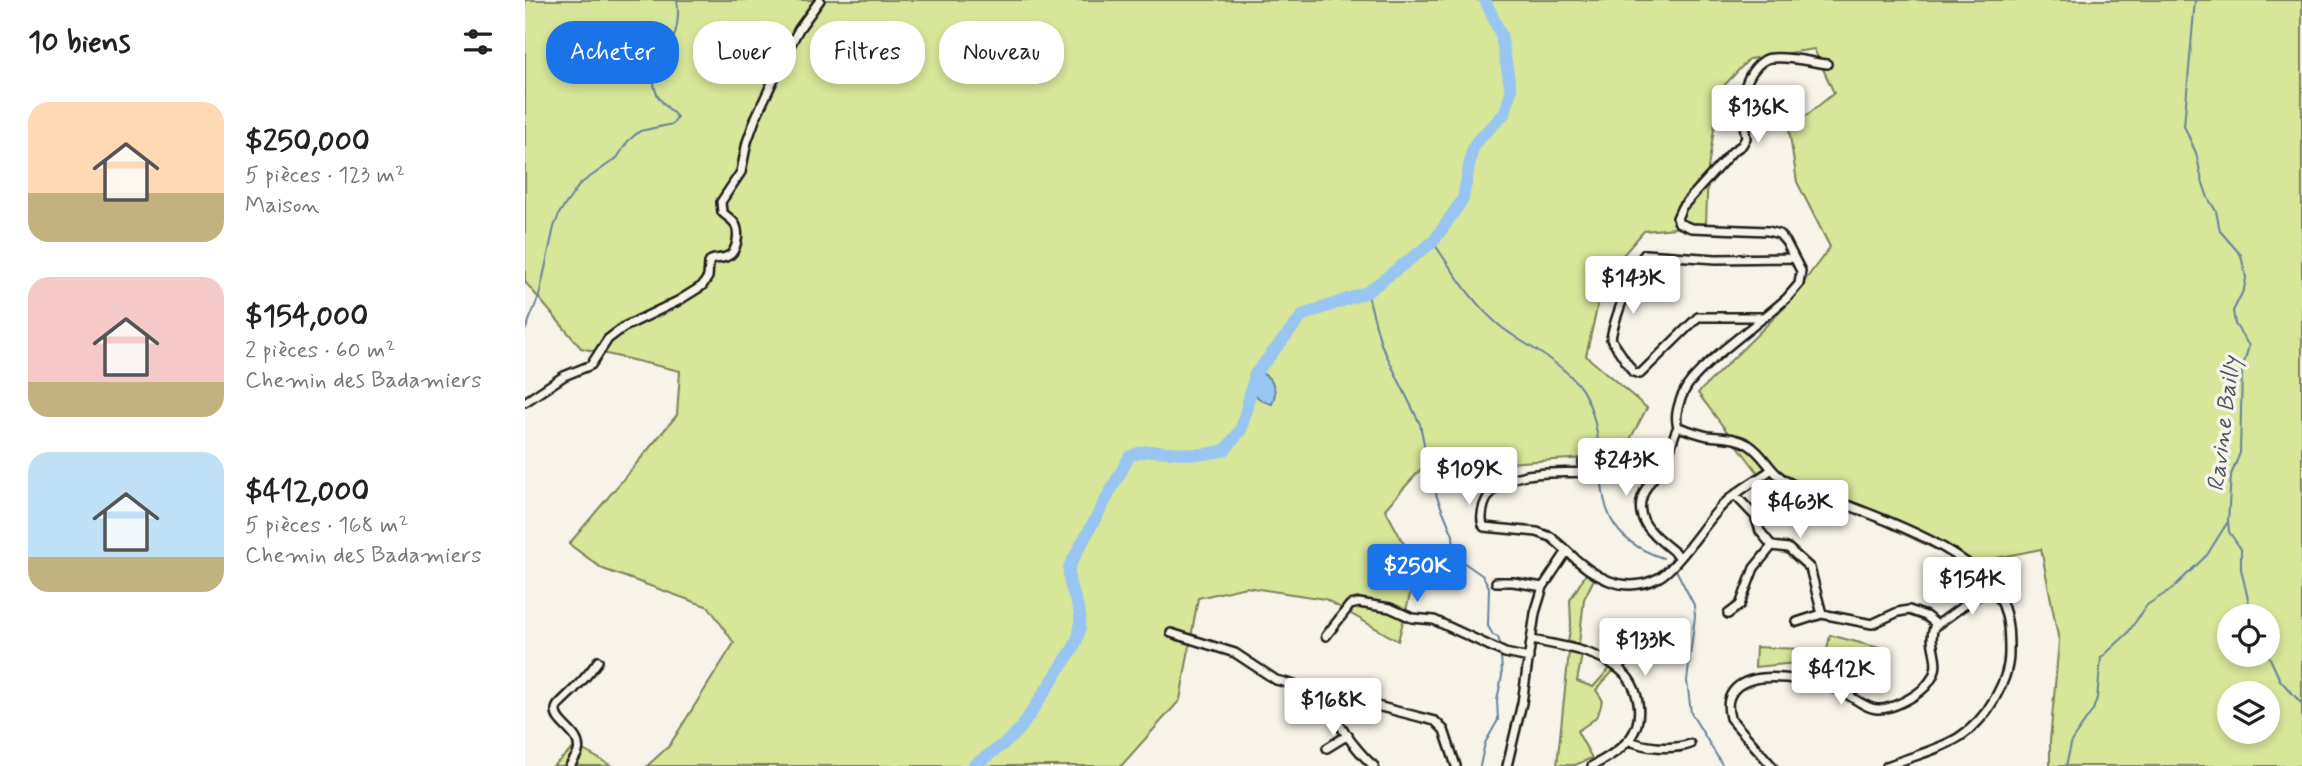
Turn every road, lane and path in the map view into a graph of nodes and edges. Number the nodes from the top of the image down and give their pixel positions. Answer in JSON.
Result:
{"nodes":[{"id":1,"x":820,"y":0,"type":"edge"},
{"id":2,"x":1827,"y":64,"type":"dead end"},
{"id":3,"x":1794,"y":258,"type":"junction"},
{"id":4,"x":1765,"y":317,"type":"junction"},
{"id":5,"x":525,"y":402,"type":"edge"},
{"id":6,"x":1678,"y":427,"type":"junction"},
{"id":7,"x":1583,"y":462,"type":"dead end"},
{"id":8,"x":1771,"y":470,"type":"junction"},
{"id":9,"x":1735,"y":495,"type":"junction"},
{"id":10,"x":1772,"y":546,"type":"junction"},
{"id":11,"x":1567,"y":551,"type":"junction"},
{"id":12,"x":1679,"y":556,"type":"junction"},
{"id":13,"x":1496,"y":583,"type":"dead end"},
{"id":14,"x":1991,"y":586,"type":"junction"},
{"id":15,"x":1543,"y":587,"type":"junction"},
{"id":16,"x":1728,"y":614,"type":"dead end"},
{"id":17,"x":1822,"y":614,"type":"junction"},
{"id":18,"x":1797,"y":622,"type":"dead end"},
{"id":19,"x":1936,"y":624,"type":"junction"},
{"id":20,"x":1171,"y":633,"type":"dead end"},
{"id":21,"x":1326,"y":636,"type":"dead end"},
{"id":22,"x":1532,"y":640,"type":"junction"},
{"id":23,"x":1660,"y":643,"type":"dead end"},
{"id":24,"x":1529,"y":658,"type":"junction"},
{"id":25,"x":598,"y":661,"type":"dead end"},
{"id":26,"x":1618,"y":668,"type":"junction"},
{"id":27,"x":1343,"y":698,"type":"junction"},
{"id":28,"x":1348,"y":735,"type":"junction"},
{"id":29,"x":1628,"y":740,"type":"junction"},
{"id":30,"x":1691,"y":744,"type":"dead end"},
{"id":31,"x":1328,"y":748,"type":"dead end"},
{"id":32,"x":570,"y":766,"type":"edge"},
{"id":33,"x":1374,"y":766,"type":"edge"},
{"id":34,"x":1456,"y":766,"type":"edge"},
{"id":35,"x":1507,"y":766,"type":"edge"},
{"id":36,"x":1592,"y":766,"type":"edge"},
{"id":37,"x":1772,"y":766,"type":"edge"},
{"id":38,"x":1887,"y":766,"type":"edge"}],
"edges":[{"from":1,"to":5,"type":"street"},
{"from":2,"to":3,"type":"street"},
{"from":3,"to":4,"type":"street"},
{"from":3,"to":4,"type":"street"},
{"from":4,"to":6,"type":"street"},
{"from":6,"to":8,"type":"street"},
{"from":6,"to":12,"type":"street"},
{"from":7,"to":11,"type":"street"},
{"from":8,"to":9,"type":"street"},
{"from":8,"to":14,"type":"street"},
{"from":9,"to":10,"type":"street"},
{"from":9,"to":12,"type":"street"},
{"from":10,"to":16,"type":"street"},
{"from":10,"to":17,"type":"street"},
{"from":11,"to":12,"type":"street"},
{"from":11,"to":15,"type":"street"},
{"from":13,"to":15,"type":"street"},
{"from":14,"to":19,"type":"street"},
{"from":14,"to":38,"type":"street"},
{"from":15,"to":22,"type":"street"},
{"from":17,"to":18,"type":"street"},
{"from":17,"to":19,"type":"street"},
{"from":19,"to":37,"type":"street"},
{"from":20,"to":27,"type":"street"},
{"from":21,"to":24,"type":"street"},
{"from":22,"to":24,"type":"street"},
{"from":22,"to":26,"type":"street"},
{"from":23,"to":26,"type":"street"},
{"from":24,"to":35,"type":"street"},
{"from":25,"to":32,"type":"street"},
{"from":26,"to":29,"type":"street"},
{"from":27,"to":28,"type":"street"},
{"from":27,"to":34,"type":"street"},
{"from":28,"to":31,"type":"street"},
{"from":28,"to":33,"type":"street"},
{"from":29,"to":30,"type":"street"},
{"from":29,"to":36,"type":"street"}]}
